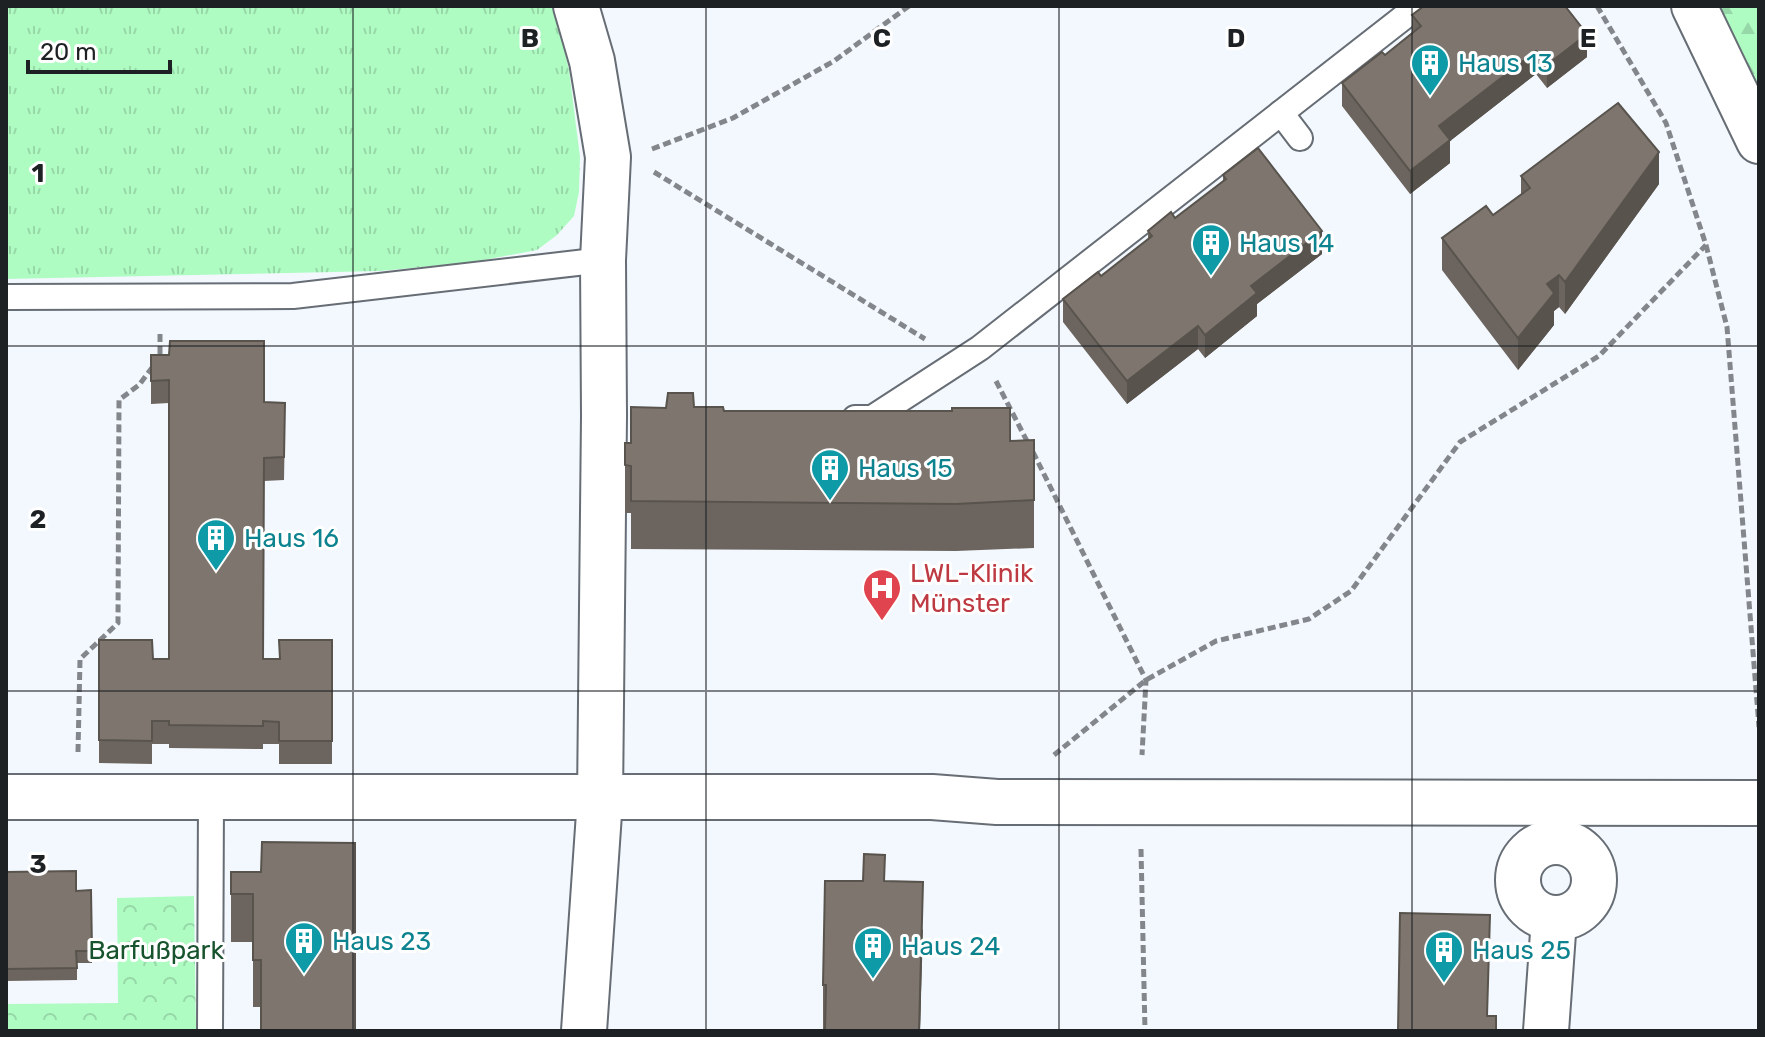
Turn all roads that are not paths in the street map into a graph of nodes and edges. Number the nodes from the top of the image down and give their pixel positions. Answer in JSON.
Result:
{"nodes":[{"id":1,"x":576,"y":6,"type":"edge"},
{"id":2,"x":1418,"y":6,"type":"edge"},
{"id":3,"x":1694,"y":6,"type":"edge"},
{"id":4,"x":1281,"y":113,"type":"junction"},
{"id":5,"x":1300,"y":138,"type":"dead end"},
{"id":6,"x":1759,"y":141,"type":"edge"},
{"id":7,"x":603,"y":260,"type":"junction"},
{"id":8,"x":6,"y":297,"type":"edge"},
{"id":9,"x":825,"y":418,"type":"edge"},
{"id":10,"x":6,"y":797,"type":"edge"},
{"id":11,"x":211,"y":798,"type":"junction"},
{"id":12,"x":600,"y":799,"type":"junction"},
{"id":13,"x":1759,"y":803,"type":"edge"},
{"id":14,"x":1559,"y":822,"type":"junction"},
{"id":15,"x":210,"y":1031,"type":"edge"},
{"id":16,"x":584,"y":1031,"type":"edge"},
{"id":17,"x":1546,"y":1031,"type":"edge"}],
"edges":[{"from":1,"to":7,"type":"street"},
{"from":2,"to":4,"type":"lane"},
{"from":3,"to":6,"type":"street"},
{"from":4,"to":5,"type":"lane"},
{"from":4,"to":9,"type":"lane"},
{"from":7,"to":8,"type":"lane"},
{"from":7,"to":12,"type":"street"},
{"from":10,"to":11,"type":"street"},
{"from":11,"to":12,"type":"street"},
{"from":11,"to":15,"type":"lane"},
{"from":12,"to":14,"type":"street"},
{"from":12,"to":16,"type":"street"},
{"from":13,"to":14,"type":"street"},
{"from":14,"to":17,"type":"street"}]}
